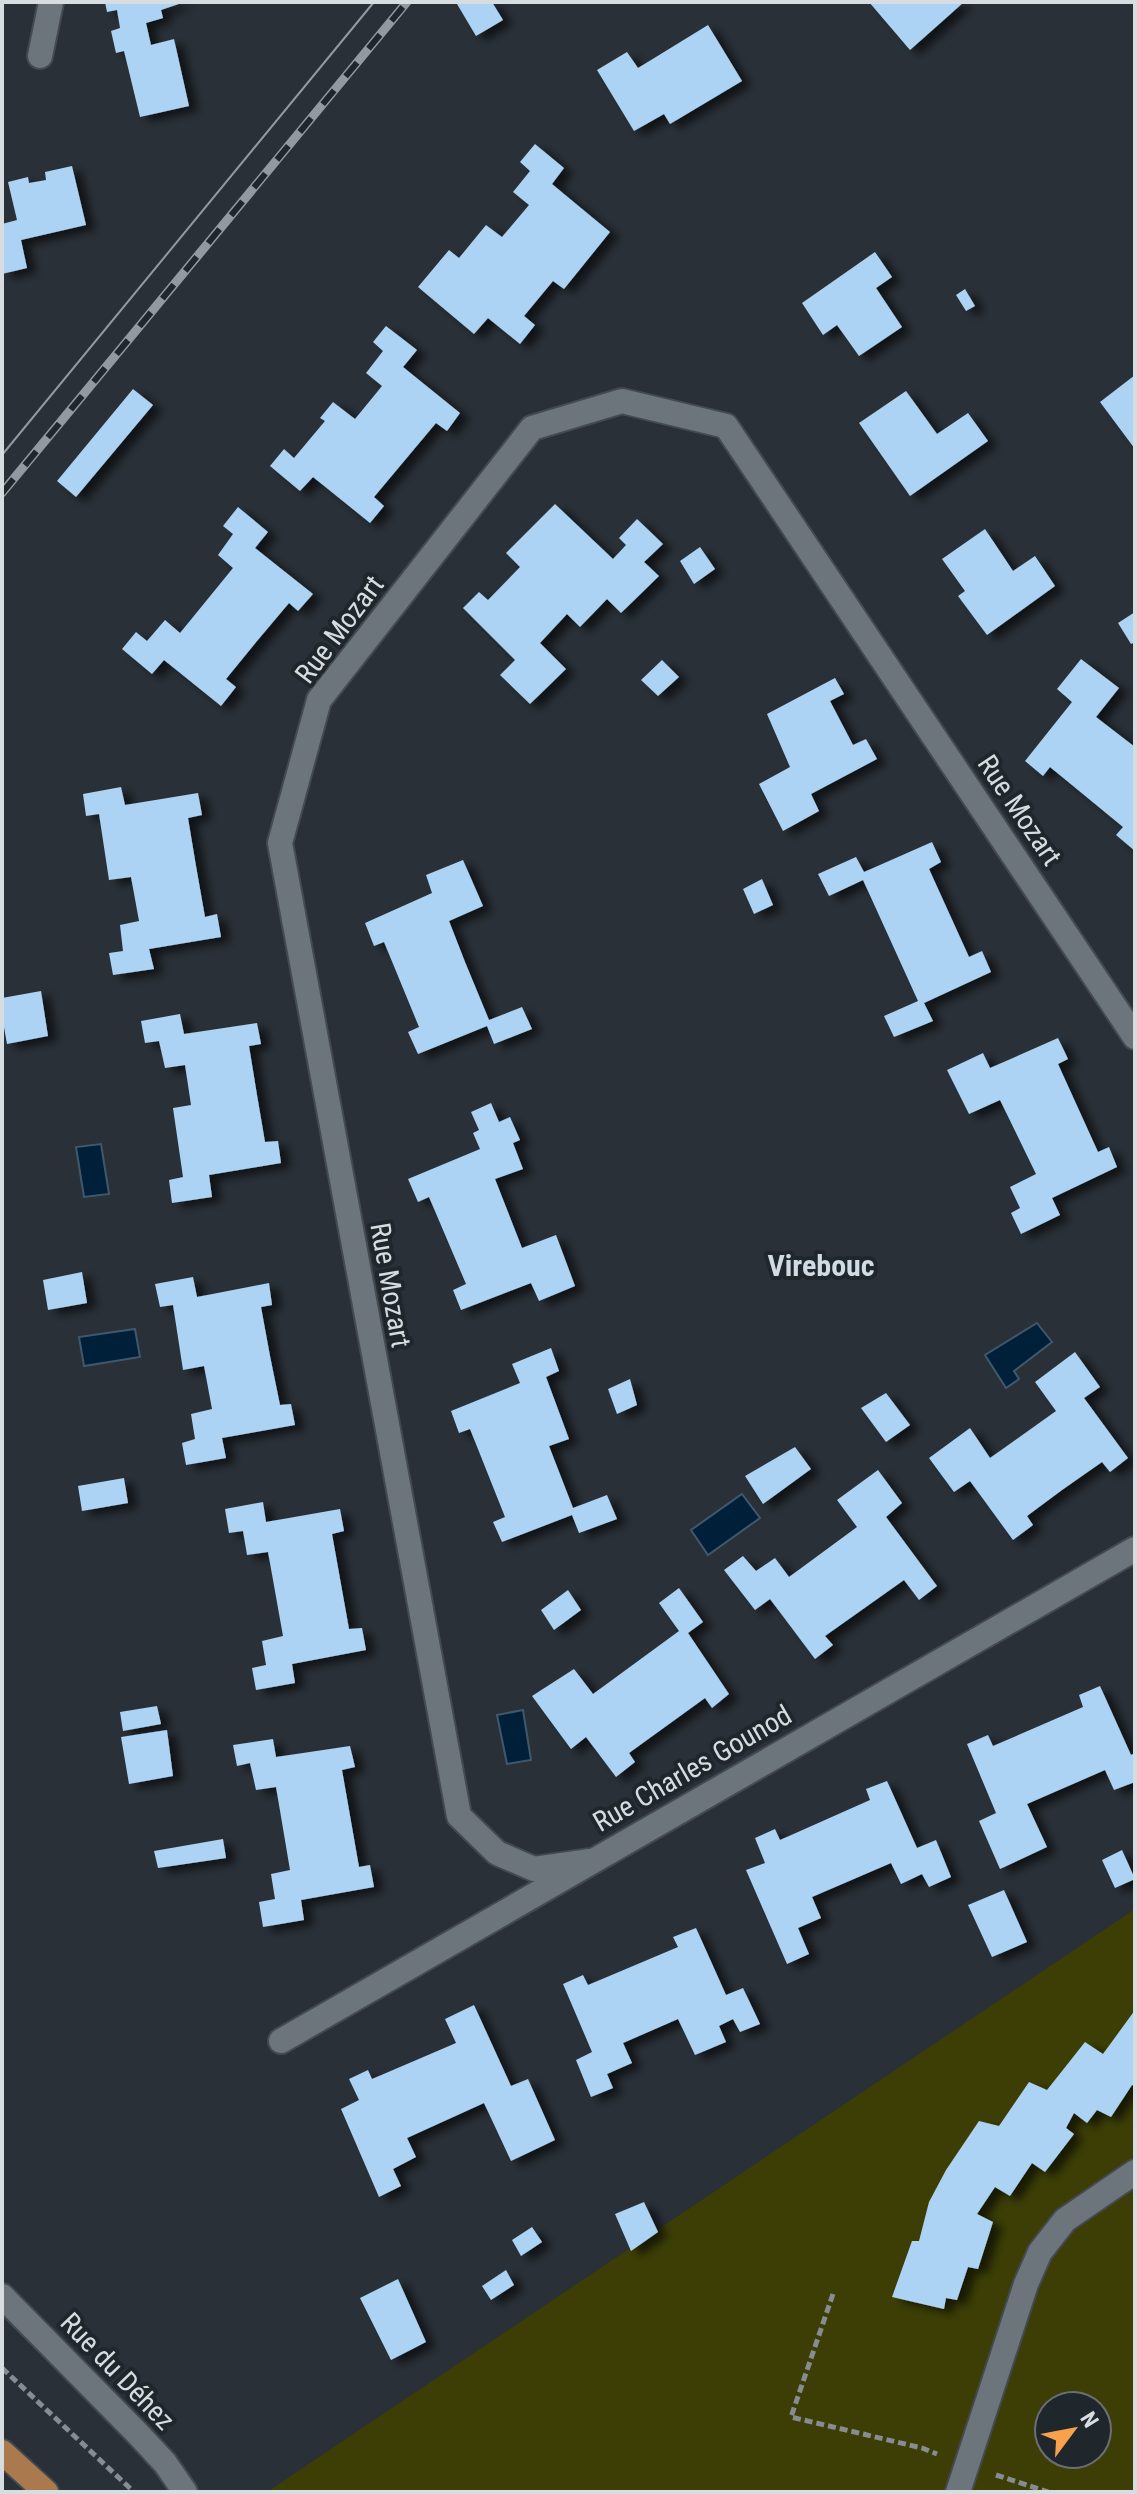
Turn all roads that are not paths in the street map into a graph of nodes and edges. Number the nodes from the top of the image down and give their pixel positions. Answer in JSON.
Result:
{"nodes":[{"id":1,"x":51,"y":2,"type":"edge"},
{"id":2,"x":40,"y":56,"type":"dead end"},
{"id":3,"x":1135,"y":1037,"type":"edge"},
{"id":4,"x":1135,"y":1549,"type":"edge"},
{"id":5,"x":590,"y":1861,"type":"junction"},
{"id":6,"x":281,"y":2041,"type":"dead end"},
{"id":7,"x":1135,"y":2172,"type":"edge"},
{"id":8,"x":2,"y":2296,"type":"edge"},
{"id":9,"x":2,"y":2452,"type":"edge"},
{"id":10,"x":46,"y":2492,"type":"edge"},
{"id":11,"x":185,"y":2492,"type":"edge"},
{"id":12,"x":958,"y":2492,"type":"edge"}],
"edges":[{"from":1,"to":2,"type":"street"},
{"from":3,"to":5,"type":"street","name":"Rue Mozart"},
{"from":4,"to":5,"type":"street","name":"Rue Charles Gounod"},
{"from":5,"to":6,"type":"street","name":"Rue Charles Gounod"},
{"from":7,"to":12,"type":"street"},
{"from":8,"to":11,"type":"street","name":"Rue du Déhez"},
{"from":9,"to":10,"type":"main road"}]}
